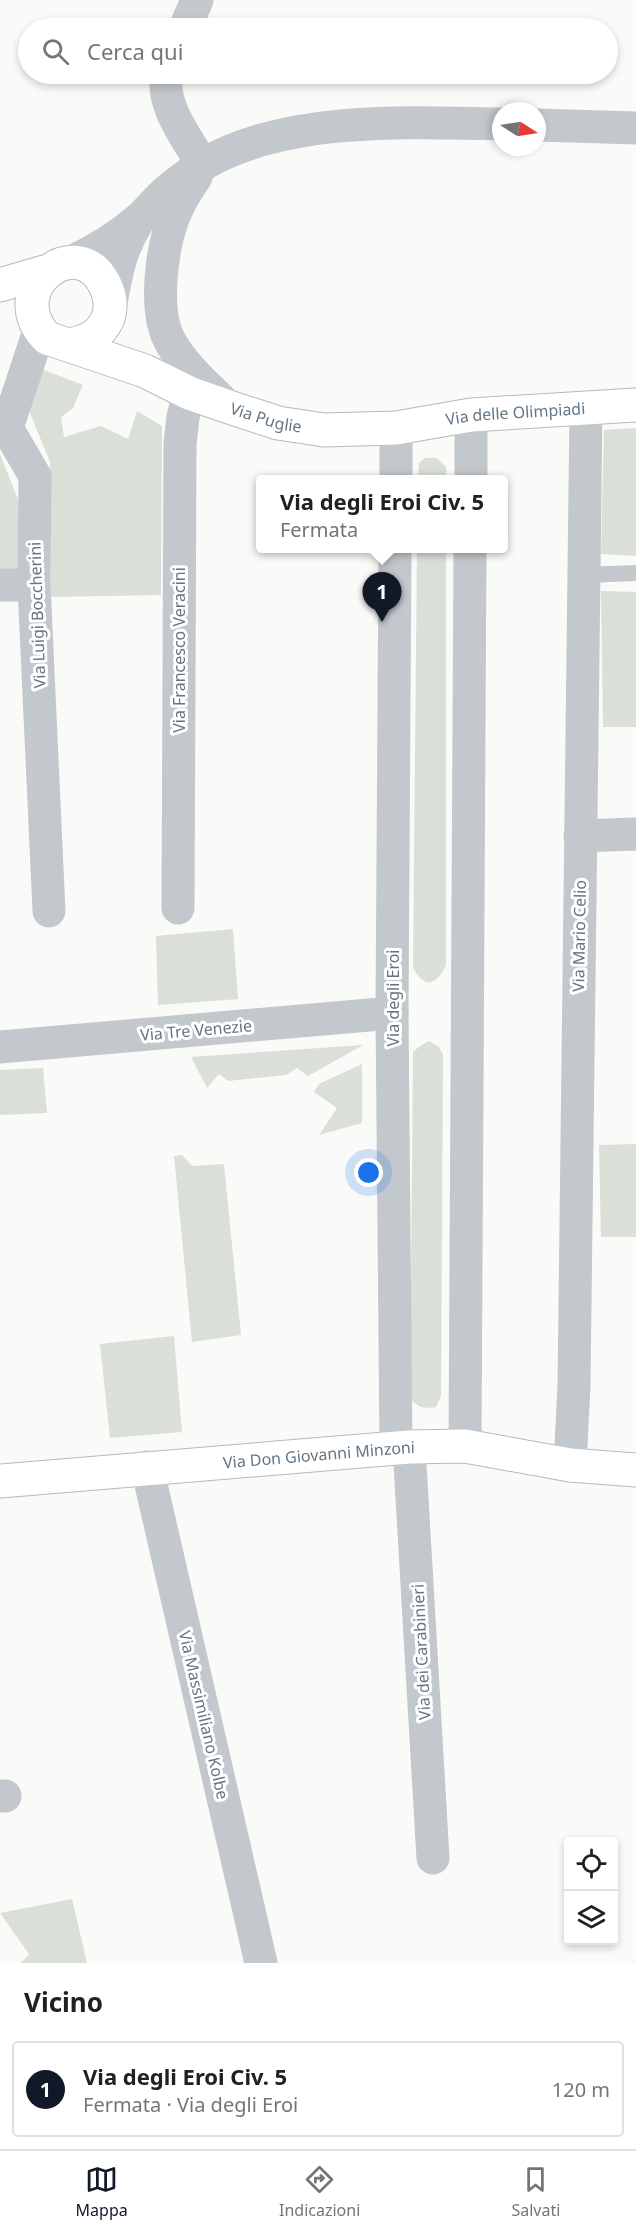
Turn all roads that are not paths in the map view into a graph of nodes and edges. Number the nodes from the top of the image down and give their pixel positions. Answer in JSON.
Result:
{"nodes":[{"id":1,"x":197,"y":0,"type":"edge"},
{"id":2,"x":189,"y":18,"type":"edge"},
{"id":3,"x":166,"y":84,"type":"edge"},
{"id":4,"x":492,"y":124,"type":"edge"},
{"id":5,"x":546,"y":125,"type":"edge"},
{"id":6,"x":636,"y":128,"type":"edge"},
{"id":7,"x":203,"y":165,"type":"junction"},
{"id":8,"x":140,"y":218,"type":"junction"},
{"id":9,"x":58,"y":267,"type":"junction"},
{"id":10,"x":0,"y":285,"type":"edge"},
{"id":11,"x":0,"y":302,"type":"edge"},
{"id":12,"x":109,"y":310,"type":"junction"},
{"id":13,"x":35,"y":325,"type":"junction"},
{"id":14,"x":68,"y":345,"type":"junction"},
{"id":15,"x":145,"y":371,"type":"junction"},
{"id":16,"x":189,"y":393,"type":"junction"},
{"id":17,"x":636,"y":405,"type":"edge"},
{"id":18,"x":226,"y":406,"type":"junction"},
{"id":19,"x":586,"y":408,"type":"junction"},
{"id":20,"x":471,"y":415,"type":"junction"},
{"id":21,"x":396,"y":428,"type":"junction"},
{"id":22,"x":396,"y":475,"type":"edge"},
{"id":23,"x":471,"y":475,"type":"edge"},
{"id":24,"x":395,"y":553,"type":"edge"},
{"id":25,"x":470,"y":553,"type":"edge"},
{"id":26,"x":636,"y":573,"type":"edge"},
{"id":27,"x":584,"y":575,"type":"junction"},
{"id":28,"x":0,"y":585,"type":"edge"},
{"id":29,"x":34,"y":585,"type":"junction"},
{"id":30,"x":636,"y":834,"type":"edge"},
{"id":31,"x":580,"y":836,"type":"junction"},
{"id":32,"x":178,"y":908,"type":"dead end"},
{"id":33,"x":49,"y":911,"type":"dead end"},
{"id":34,"x":392,"y":1013,"type":"junction"},
{"id":35,"x":0,"y":1047,"type":"edge"},
{"id":36,"x":465,"y":1446,"type":"junction"},
{"id":37,"x":402,"y":1447,"type":"junction"},
{"id":38,"x":570,"y":1465,"type":"junction"},
{"id":39,"x":147,"y":1467,"type":"junction"},
{"id":40,"x":636,"y":1470,"type":"edge"},
{"id":41,"x":0,"y":1481,"type":"edge"},
{"id":42,"x":433,"y":1858,"type":"dead end"},
{"id":43,"x":261,"y":1963,"type":"edge"}],
"edges":[{"from":1,"to":2,"type":"street"},
{"from":3,"to":7,"type":"street"},
{"from":4,"to":7,"type":"street"},
{"from":5,"to":6,"type":"street"},
{"from":7,"to":8,"type":"street"},
{"from":7,"to":18,"type":"street"},
{"from":8,"to":9,"type":"street"},
{"from":8,"to":12,"type":"street"},
{"from":9,"to":10,"type":"street"},
{"from":9,"to":12,"type":"street"},
{"from":9,"to":13,"type":"street"},
{"from":11,"to":13,"type":"street"},
{"from":12,"to":14,"type":"street"},
{"from":12,"to":15,"type":"street","name":"Via Puglie"},
{"from":13,"to":14,"type":"street"},
{"from":13,"to":29,"type":"street","name":"Via Luigi Boccherini"},
{"from":14,"to":15,"type":"street","name":"Via Puglie"},
{"from":15,"to":16,"type":"street","name":"Via Puglie"},
{"from":16,"to":18,"type":"street","name":"Via Puglie"},
{"from":16,"to":32,"type":"street","name":"Via Francesco Veracini"},
{"from":17,"to":19,"type":"street","name":"Via delle Olimpiadi"},
{"from":18,"to":21,"type":"street","name":"Via Puglie"},
{"from":19,"to":20,"type":"street","name":"Via delle Olimpiadi"},
{"from":19,"to":27,"type":"street","name":"Via Mario Celio"},
{"from":20,"to":21,"type":"street","name":"Via delle Olimpiadi"},
{"from":20,"to":23,"type":"street"},
{"from":21,"to":22,"type":"street"},
{"from":24,"to":34,"type":"street","name":"Via degli Eroi"},
{"from":25,"to":36,"type":"street"},
{"from":26,"to":27,"type":"lane"},
{"from":27,"to":31,"type":"street","name":"Via Mario Celio"},
{"from":28,"to":29,"type":"street"},
{"from":29,"to":33,"type":"street","name":"Via Luigi Boccherini"},
{"from":30,"to":31,"type":"street"},
{"from":31,"to":38,"type":"street","name":"Via Mario Celio"},
{"from":34,"to":35,"type":"street","name":"Via Tre Venezie"},
{"from":34,"to":37,"type":"street","name":"Via degli Eroi"},
{"from":36,"to":37,"type":"street","name":"Via Don Giovanni Minzoni"},
{"from":36,"to":38,"type":"street","name":"Via Don Giovanni Minzoni"},
{"from":37,"to":39,"type":"street","name":"Via Don Giovanni Minzoni"},
{"from":37,"to":42,"type":"street","name":"Via dei Carabinieri"},
{"from":38,"to":40,"type":"street","name":"Via Don Giovanni Minzoni"},
{"from":39,"to":41,"type":"street","name":"Via Don Giovanni Minzoni"},
{"from":39,"to":43,"type":"street","name":"Via Massimiliano Kolbe"}]}
